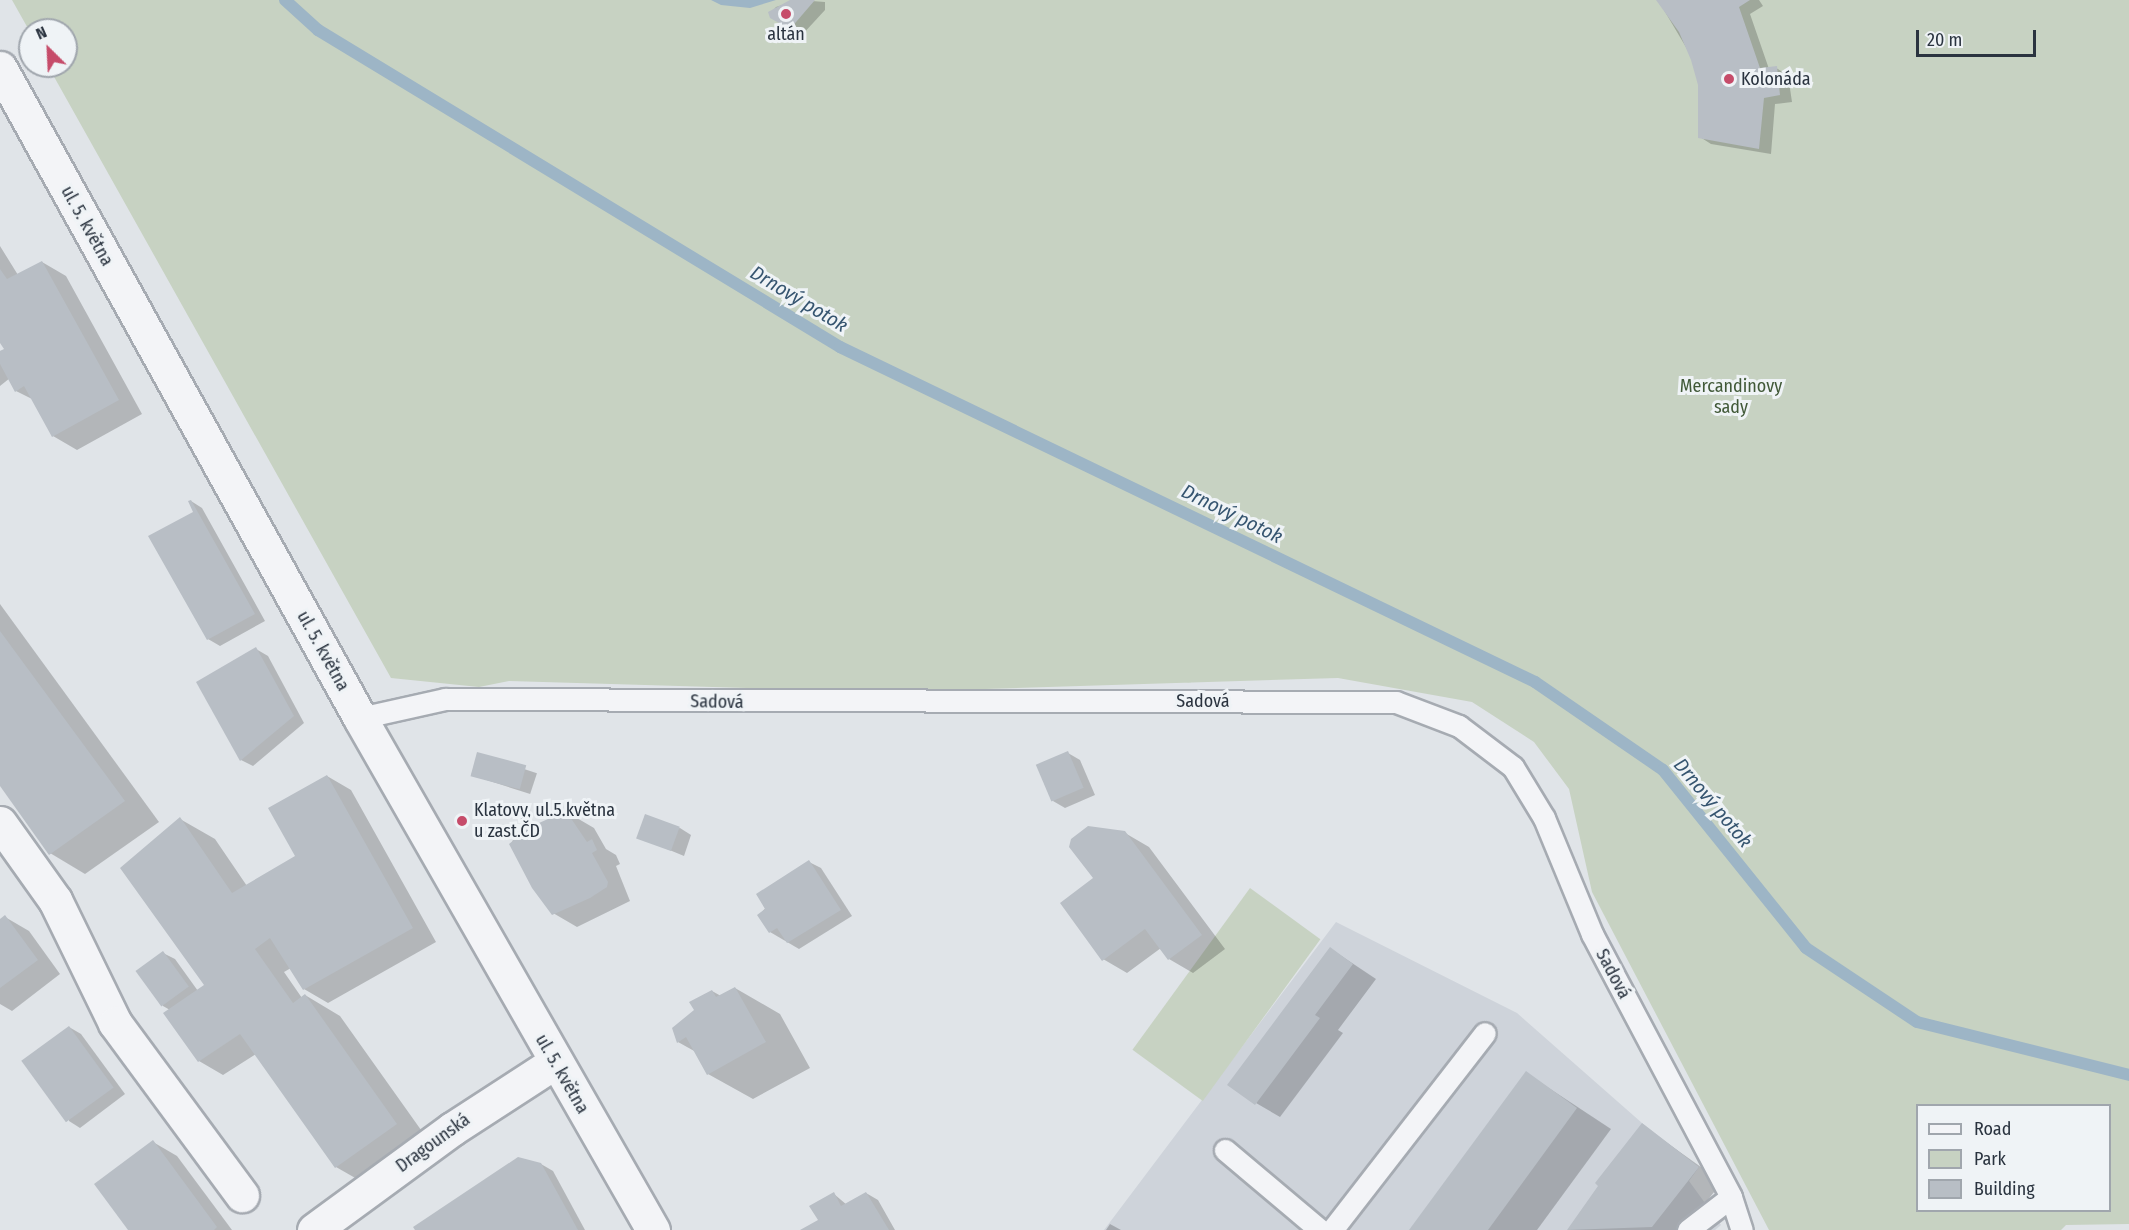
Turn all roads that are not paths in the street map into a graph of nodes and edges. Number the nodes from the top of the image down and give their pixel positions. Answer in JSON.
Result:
{"nodes":[{"id":1,"x":0,"y":68,"type":"edge"},
{"id":2,"x":360,"y":718,"type":"junction"},
{"id":3,"x":0,"y":823,"type":"edge"},
{"id":4,"x":1485,"y":1033,"type":"dead end"},
{"id":5,"x":555,"y":1062,"type":"junction"},
{"id":6,"x":1225,"y":1150,"type":"dead end"},
{"id":7,"x":242,"y":1195,"type":"dead end"},
{"id":8,"x":1731,"y":1197,"type":"junction"},
{"id":9,"x":314,"y":1230,"type":"edge"},
{"id":10,"x":653,"y":1230,"type":"edge"},
{"id":11,"x":1320,"y":1230,"type":"edge"},
{"id":12,"x":1332,"y":1230,"type":"edge"},
{"id":13,"x":1688,"y":1230,"type":"edge"},
{"id":14,"x":1742,"y":1230,"type":"edge"}],
"edges":[{"from":1,"to":2,"type":"street","name":"ul. 5. května"},
{"from":2,"to":5,"type":"street","name":"ul. 5. května"},
{"from":2,"to":8,"type":"lane","name":"Sadová"},
{"from":3,"to":7,"type":"street"},
{"from":4,"to":12,"type":"lane"},
{"from":5,"to":9,"type":"street","name":"Dragounská"},
{"from":5,"to":10,"type":"street","name":"ul. 5. května"},
{"from":6,"to":11,"type":"lane"},
{"from":8,"to":13,"type":"lane"},
{"from":8,"to":14,"type":"lane","name":"Sadová"}]}
